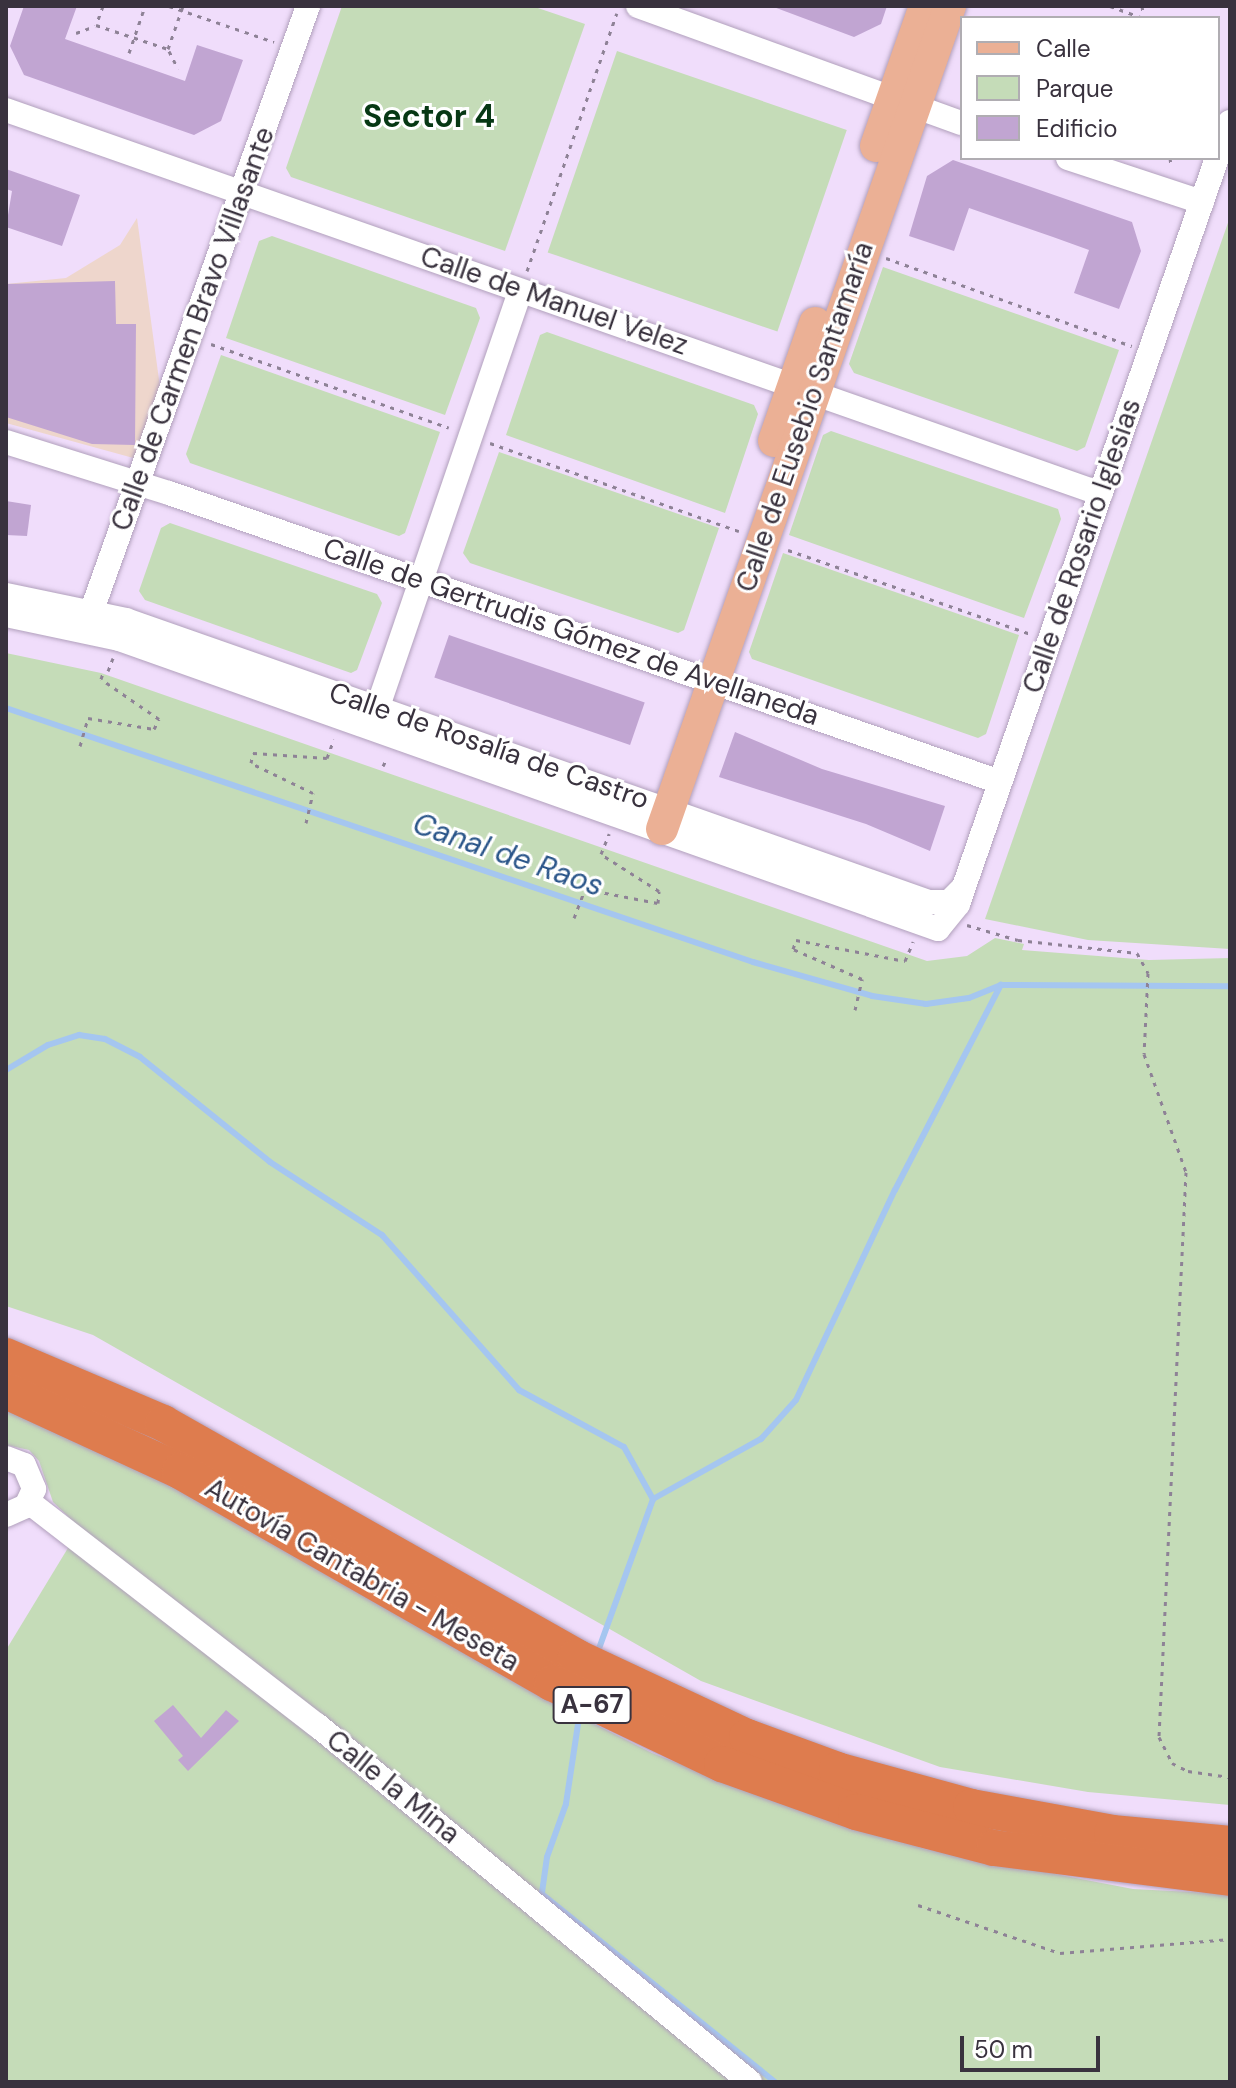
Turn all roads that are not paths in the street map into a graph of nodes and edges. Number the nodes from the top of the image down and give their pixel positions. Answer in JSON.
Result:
{"nodes":[{"id":1,"x":308,"y":6,"type":"edge"},
{"id":2,"x":638,"y":6,"type":"edge"},
{"id":3,"x":925,"y":6,"type":"edge"},
{"id":4,"x":950,"y":6,"type":"edge"},
{"id":5,"x":903,"y":103,"type":"junction"},
{"id":6,"x":6,"y":110,"type":"edge"},
{"id":7,"x":960,"y":122,"type":"edge"},
{"id":8,"x":1230,"y":122,"type":"edge"},
{"id":9,"x":1220,"y":151,"type":"edge"},
{"id":10,"x":1074,"y":160,"type":"edge"},
{"id":11,"x":1217,"y":160,"type":"edge"},
{"id":12,"x":243,"y":190,"type":"junction"},
{"id":13,"x":1202,"y":202,"type":"junction"},
{"id":14,"x":520,"y":292,"type":"junction"},
{"id":15,"x":804,"y":388,"type":"junction"},
{"id":16,"x":6,"y":442,"type":"edge"},
{"id":17,"x":141,"y":483,"type":"junction"},
{"id":18,"x":1101,"y":494,"type":"junction"},
{"id":19,"x":422,"y":580,"type":"junction"},
{"id":20,"x":6,"y":595,"type":"edge"},
{"id":21,"x":92,"y":610,"type":"junction"},
{"id":22,"x":6,"y":615,"type":"edge"},
{"id":23,"x":703,"y":678,"type":"junction"},
{"id":24,"x":374,"y":718,"type":"junction"},
{"id":25,"x":1000,"y":782,"type":"junction"},
{"id":26,"x":656,"y":815,"type":"junction"},
{"id":27,"x":963,"y":888,"type":"junction"},
{"id":28,"x":944,"y":924,"type":"joint"},
{"id":29,"x":6,"y":1356,"type":"edge"},
{"id":30,"x":6,"y":1391,"type":"edge"},
{"id":31,"x":6,"y":1458,"type":"edge"},
{"id":32,"x":29,"y":1502,"type":"junction"},
{"id":33,"x":6,"y":1515,"type":"edge"},
{"id":34,"x":1230,"y":1844,"type":"edge"},
{"id":35,"x":1230,"y":1878,"type":"edge"},
{"id":36,"x":750,"y":2082,"type":"edge"}],
"edges":[{"from":1,"to":12,"type":"street","name":"Calle de Carmen Bravo Villasante"},
{"from":2,"to":5,"type":"street"},
{"from":3,"to":5,"type":"main road","name":"Calle de Eusebio Santamaría"},
{"from":4,"to":5,"type":"main road","name":"Calle de Eusebio Santamaría"},
{"from":5,"to":7,"type":"street"},
{"from":5,"to":15,"type":"main road","name":"Calle de Eusebio Santamaría"},
{"from":5,"to":15,"type":"main road","name":"Calle de Eusebio Santamaría"},
{"from":6,"to":12,"type":"street","name":"Calle de Manuel Velez"},
{"from":8,"to":9,"type":"street","name":"Calle de Rosario Iglesias"},
{"from":10,"to":13,"type":"street"},
{"from":11,"to":13,"type":"street","name":"Calle de Rosario Iglesias"},
{"from":12,"to":14,"type":"street","name":"Calle de Manuel Velez"},
{"from":12,"to":17,"type":"street","name":"Calle de Carmen Bravo Villasante"},
{"from":13,"to":18,"type":"street","name":"Calle de Rosario Iglesias"},
{"from":14,"to":15,"type":"street","name":"Calle de Manuel Velez"},
{"from":14,"to":19,"type":"street"},
{"from":15,"to":18,"type":"street","name":"Calle de Manuel Velez"},
{"from":15,"to":23,"type":"main road","name":"Calle de Eusebio Santamaría"},
{"from":15,"to":23,"type":"main road","name":"Calle de Eusebio Santamaría"},
{"from":16,"to":17,"type":"street","name":"Calle de Gertrudis Gómez de Avellaneda"},
{"from":17,"to":19,"type":"street","name":"Calle de Gertrudis Gómez de Avellaneda"},
{"from":17,"to":21,"type":"street","name":"Calle de Carmen Bravo Villasante"},
{"from":18,"to":25,"type":"street","name":"Calle de Rosario Iglesias"},
{"from":19,"to":23,"type":"street","name":"Calle de Gertrudis Gómez de Avellaneda"},
{"from":19,"to":24,"type":"street"},
{"from":20,"to":21,"type":"street","name":"Calle de Rosalía de Castro"},
{"from":21,"to":24,"type":"street","name":"Calle de Rosalía de Castro"},
{"from":22,"to":24,"type":"street","name":"Calle de Rosalía de Castro"},
{"from":23,"to":25,"type":"street","name":"Calle de Gertrudis Gómez de Avellaneda"},
{"from":23,"to":26,"type":"main road","name":"Calle de Eusebio Santamaría"},
{"from":24,"to":26,"type":"street","name":"Calle de Rosalía de Castro"},
{"from":25,"to":27,"type":"street","name":"Calle de Rosario Iglesias"},
{"from":26,"to":27,"type":"street","name":"Calle de Rosalía de Castro"},
{"from":26,"to":28,"type":"street","name":"Calle de Rosalía de Castro"},
{"from":27,"to":28,"type":"street","name":"Calle de Rosario Iglesias"},
{"from":29,"to":34,"type":"highway","name":"Autovía Cantabria - Meseta","number":"A-67"},
{"from":30,"to":35,"type":"highway","name":"Autovía Cantabria - Meseta","number":"A-67"},
{"from":31,"to":32,"type":"street"},
{"from":32,"to":33,"type":"street"},
{"from":32,"to":36,"type":"street","name":"Calle la Mina"}]}
